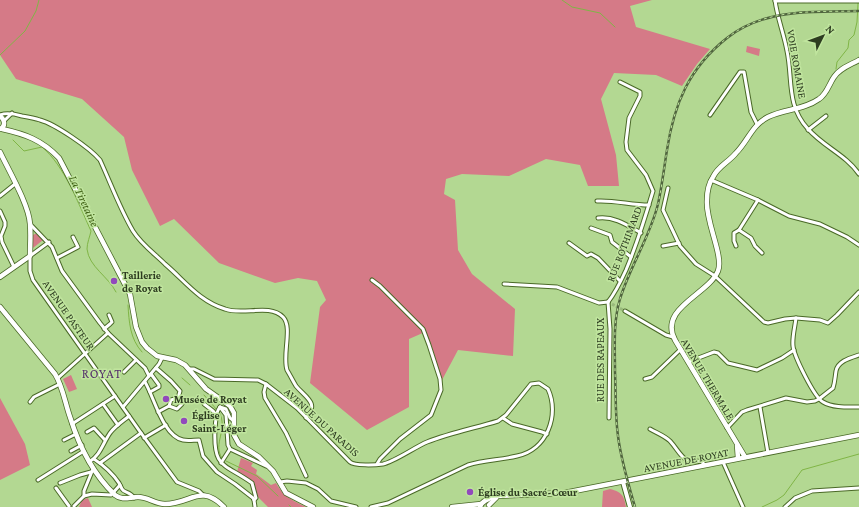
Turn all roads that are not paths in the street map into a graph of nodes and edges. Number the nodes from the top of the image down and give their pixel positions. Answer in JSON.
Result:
{"nodes":[{"id":1,"x":775,"y":0,"type":"edge"},
{"id":2,"x":859,"y":1,"type":"edge"},
{"id":3,"x":859,"y":60,"type":"edge"},
{"id":4,"x":620,"y":82,"type":"dead end"},
{"id":5,"x":796,"y":108,"type":"junction"},
{"id":6,"x":12,"y":114,"type":"junction"},
{"id":7,"x":710,"y":114,"type":"dead end"},
{"id":8,"x":0,"y":115,"type":"edge"},
{"id":9,"x":826,"y":116,"type":"dead end"},
{"id":10,"x":4,"y":122,"type":"junction"},
{"id":11,"x":757,"y":124,"type":"junction"},
{"id":12,"x":1,"y":129,"type":"edge"},
{"id":13,"x":808,"y":130,"type":"junction"},
{"id":14,"x":17,"y":132,"type":"junction"},
{"id":15,"x":0,"y":152,"type":"edge"},
{"id":16,"x":859,"y":174,"type":"edge"},
{"id":17,"x":711,"y":180,"type":"junction"},
{"id":18,"x":15,"y":184,"type":"junction"},
{"id":19,"x":668,"y":188,"type":"dead end"},
{"id":20,"x":0,"y":196,"type":"edge"},
{"id":21,"x":758,"y":200,"type":"junction"},
{"id":22,"x":597,"y":201,"type":"dead end"},
{"id":23,"x":649,"y":205,"type":"junction"},
{"id":24,"x":0,"y":211,"type":"edge"},
{"id":25,"x":598,"y":218,"type":"dead end"},
{"id":26,"x":30,"y":224,"type":"junction"},
{"id":27,"x":591,"y":228,"type":"dead end"},
{"id":28,"x":739,"y":230,"type":"junction"},
{"id":29,"x":640,"y":233,"type":"junction"},
{"id":30,"x":74,"y":237,"type":"dead end"},
{"id":31,"x":49,"y":242,"type":"junction"},
{"id":32,"x":569,"y":243,"type":"dead end"},
{"id":33,"x":679,"y":243,"type":"junction"},
{"id":34,"x":859,"y":245,"type":"edge"},
{"id":35,"x":663,"y":246,"type":"dead end"},
{"id":36,"x":736,"y":246,"type":"dead end"},
{"id":37,"x":762,"y":253,"type":"dead end"},
{"id":38,"x":30,"y":256,"type":"junction"},
{"id":39,"x":632,"y":257,"type":"junction"},
{"id":40,"x":57,"y":258,"type":"junction"},
{"id":41,"x":14,"y":267,"type":"junction"},
{"id":42,"x":715,"y":276,"type":"junction"},
{"id":43,"x":0,"y":277,"type":"edge"},
{"id":44,"x":372,"y":280,"type":"dead end"},
{"id":45,"x":620,"y":281,"type":"junction"},
{"id":46,"x":504,"y":284,"type":"dead end"},
{"id":47,"x":859,"y":292,"type":"edge"},
{"id":48,"x":608,"y":302,"type":"junction"},
{"id":49,"x":0,"y":307,"type":"edge"},
{"id":50,"x":625,"y":311,"type":"tunnel mouth"},
{"id":51,"x":109,"y":315,"type":"dead end"},
{"id":52,"x":796,"y":318,"type":"junction"},
{"id":53,"x":104,"y":329,"type":"junction"},
{"id":54,"x":108,"y":333,"type":"junction"},
{"id":55,"x":673,"y":337,"type":"junction"},
{"id":56,"x":681,"y":350,"type":"junction"},
{"id":57,"x":794,"y":350,"type":"junction"},
{"id":58,"x":85,"y":354,"type":"junction"},
{"id":59,"x":859,"y":355,"type":"edge"},
{"id":60,"x":162,"y":358,"type":"junction"},
{"id":61,"x":136,"y":360,"type":"junction"},
{"id":62,"x":688,"y":362,"type":"junction"},
{"id":63,"x":156,"y":368,"type":"junction"},
{"id":64,"x":189,"y":369,"type":"junction"},
{"id":65,"x":124,"y":372,"type":"dead end"},
{"id":66,"x":150,"y":375,"type":"junction"},
{"id":67,"x":164,"y":375,"type":"junction"},
{"id":68,"x":58,"y":378,"type":"junction"},
{"id":69,"x":645,"y":379,"type":"dead end"},
{"id":70,"x":145,"y":382,"type":"junction"},
{"id":71,"x":157,"y":382,"type":"junction"},
{"id":72,"x":60,"y":384,"type":"junction"},
{"id":73,"x":266,"y":384,"type":"junction"},
{"id":74,"x":150,"y":392,"type":"junction"},
{"id":75,"x":115,"y":396,"type":"junction"},
{"id":76,"x":178,"y":398,"type":"junction"},
{"id":77,"x":819,"y":399,"type":"junction"},
{"id":78,"x":30,"y":402,"type":"dead end"},
{"id":79,"x":103,"y":404,"type":"junction"},
{"id":80,"x":204,"y":404,"type":"dead end"},
{"id":81,"x":170,"y":406,"type":"junction"},
{"id":82,"x":123,"y":407,"type":"junction"},
{"id":83,"x":760,"y":407,"type":"junction"},
{"id":84,"x":859,"y":407,"type":"edge"},
{"id":85,"x":218,"y":411,"type":"junction"},
{"id":86,"x":158,"y":412,"type":"junction"},
{"id":87,"x":129,"y":416,"type":"junction"},
{"id":88,"x":306,"y":418,"type":"junction"},
{"id":89,"x":503,"y":418,"type":"junction"},
{"id":90,"x":609,"y":418,"type":"dead end"},
{"id":91,"x":234,"y":422,"type":"junction"},
{"id":92,"x":72,"y":424,"type":"junction"},
{"id":93,"x":118,"y":425,"type":"junction"},
{"id":94,"x":166,"y":425,"type":"junction"},
{"id":95,"x":727,"y":428,"type":"junction"},
{"id":96,"x":650,"y":429,"type":"dead end"},
{"id":97,"x":88,"y":432,"type":"dead end"},
{"id":98,"x":76,"y":434,"type":"junction"},
{"id":99,"x":141,"y":434,"type":"junction"},
{"id":100,"x":547,"y":434,"type":"junction"},
{"id":101,"x":859,"y":435,"type":"edge"},
{"id":102,"x":144,"y":438,"type":"junction"},
{"id":103,"x":64,"y":440,"type":"dead end"},
{"id":104,"x":106,"y":440,"type":"junction"},
{"id":105,"x":82,"y":445,"type":"junction"},
{"id":106,"x":737,"y":445,"type":"junction"},
{"id":107,"x":230,"y":448,"type":"junction"},
{"id":108,"x":71,"y":451,"type":"dead end"},
{"id":109,"x":84,"y":451,"type":"junction"},
{"id":110,"x":768,"y":453,"type":"junction"},
{"id":111,"x":745,"y":457,"type":"junction"},
{"id":112,"x":738,"y":458,"type":"junction"},
{"id":113,"x":94,"y":459,"type":"junction"},
{"id":114,"x":89,"y":462,"type":"junction"},
{"id":115,"x":100,"y":462,"type":"junction"},
{"id":116,"x":222,"y":462,"type":"junction"},
{"id":117,"x":723,"y":462,"type":"junction"},
{"id":118,"x":377,"y":464,"type":"junction"},
{"id":119,"x":704,"y":465,"type":"junction"},
{"id":120,"x":270,"y":468,"type":"junction"},
{"id":121,"x":92,"y":471,"type":"junction"},
{"id":122,"x":306,"y":476,"type":"dead end"},
{"id":123,"x":38,"y":480,"type":"dead end"},
{"id":124,"x":279,"y":482,"type":"junction"},
{"id":125,"x":621,"y":482,"type":"junction"},
{"id":126,"x":60,"y":483,"type":"dead end"},
{"id":127,"x":120,"y":485,"type":"junction"},
{"id":128,"x":56,"y":488,"type":"dead end"},
{"id":129,"x":859,"y":488,"type":"edge"},
{"id":130,"x":113,"y":493,"type":"junction"},
{"id":131,"x":203,"y":495,"type":"junction"},
{"id":132,"x":84,"y":496,"type":"junction"},
{"id":133,"x":497,"y":496,"type":"junction"},
{"id":134,"x":134,"y":498,"type":"junction"},
{"id":135,"x":254,"y":500,"type":"junction"},
{"id":136,"x":482,"y":504,"type":"edge"},
{"id":137,"x":469,"y":505,"type":"junction"},
{"id":138,"x":68,"y":506,"type":"edge"},
{"id":139,"x":74,"y":506,"type":"edge"},
{"id":140,"x":489,"y":506,"type":"edge"},
{"id":141,"x":224,"y":507,"type":"edge"},
{"id":142,"x":255,"y":507,"type":"edge"},
{"id":143,"x":312,"y":507,"type":"edge"},
{"id":144,"x":356,"y":507,"type":"edge"},
{"id":145,"x":371,"y":507,"type":"edge"},
{"id":146,"x":452,"y":507,"type":"edge"},
{"id":147,"x":475,"y":507,"type":"edge"},
{"id":148,"x":630,"y":507,"type":"edge"},
{"id":149,"x":743,"y":507,"type":"edge"},
{"id":150,"x":785,"y":507,"type":"edge"}],
"edges":[{"from":1,"to":2,"type":"street"},
{"from":1,"to":5,"type":"street","name":"VOIE ROMAINE"},
{"from":3,"to":5,"type":"main road"},
{"from":4,"to":23,"type":"street","name":"RUE ROTHIMARD"},
{"from":5,"to":11,"type":"main road"},
{"from":5,"to":13,"type":"street","name":"VOIE ROMAINE"},
{"from":6,"to":8,"type":"street"},
{"from":6,"to":10,"type":"street"},
{"from":6,"to":88,"type":"street"},
{"from":7,"to":11,"type":"street"},
{"from":8,"to":10,"type":"main road"},
{"from":9,"to":13,"type":"street"},
{"from":10,"to":12,"type":"main road"},
{"from":10,"to":14,"type":"main road"},
{"from":11,"to":17,"type":"main road"},
{"from":12,"to":14,"type":"main road"},
{"from":13,"to":16,"type":"street","name":"VOIE ROMAINE"},
{"from":14,"to":60,"type":"main road"},
{"from":15,"to":18,"type":"main road","name":"AVENUE PASTEUR"},
{"from":17,"to":21,"type":"street"},
{"from":17,"to":42,"type":"main road"},
{"from":18,"to":20,"type":"street"},
{"from":18,"to":26,"type":"main road","name":"AVENUE PASTEUR"},
{"from":19,"to":33,"type":"street"},
{"from":21,"to":28,"type":"street"},
{"from":21,"to":34,"type":"street"},
{"from":22,"to":23,"type":"street"},
{"from":23,"to":29,"type":"street","name":"RUE ROTHIMARD"},
{"from":24,"to":41,"type":"street"},
{"from":25,"to":29,"type":"street"},
{"from":26,"to":31,"type":"street"},
{"from":26,"to":38,"type":"main road","name":"AVENUE PASTEUR"},
{"from":27,"to":39,"type":"street"},
{"from":28,"to":36,"type":"street"},
{"from":28,"to":37,"type":"street"},
{"from":29,"to":39,"type":"street","name":"RUE ROTHIMARD"},
{"from":30,"to":40,"type":"street"},
{"from":31,"to":38,"type":"street"},
{"from":31,"to":40,"type":"street"},
{"from":32,"to":45,"type":"street"},
{"from":33,"to":35,"type":"street"},
{"from":33,"to":42,"type":"street"},
{"from":38,"to":41,"type":"main road"},
{"from":38,"to":58,"type":"street","name":"AVENUE PASTEUR"},
{"from":39,"to":45,"type":"street","name":"RUE ROTHIMARD"},
{"from":40,"to":53,"type":"street"},
{"from":41,"to":43,"type":"main road"},
{"from":42,"to":52,"type":"street"},
{"from":42,"to":55,"type":"main road","name":"AVENUE THERMALE"},
{"from":44,"to":118,"type":"street"},
{"from":45,"to":48,"type":"street","name":"RUE ROTHIMARD"},
{"from":46,"to":48,"type":"street"},
{"from":47,"to":52,"type":"street"},
{"from":48,"to":90,"type":"street","name":"RUE DES RAPEAUX"},
{"from":49,"to":68,"type":"main road"},
{"from":50,"to":55,"type":"street"},
{"from":51,"to":53,"type":"street"},
{"from":52,"to":57,"type":"street"},
{"from":53,"to":54,"type":"street"},
{"from":54,"to":58,"type":"street"},
{"from":54,"to":61,"type":"street"},
{"from":55,"to":56,"type":"main road","name":"AVENUE THERMALE"},
{"from":56,"to":62,"type":"main road","name":"AVENUE THERMALE"},
{"from":56,"to":69,"type":"street"},
{"from":57,"to":62,"type":"street"},
{"from":57,"to":77,"type":"street"},
{"from":58,"to":68,"type":"street"},
{"from":58,"to":75,"type":"street","name":"AVENUE PASTEUR"},
{"from":59,"to":77,"type":"street"},
{"from":60,"to":63,"type":"street"},
{"from":60,"to":64,"type":"main road"},
{"from":61,"to":65,"type":"street"},
{"from":61,"to":66,"type":"street"},
{"from":62,"to":95,"type":"main road","name":"AVENUE THERMALE"},
{"from":63,"to":66,"type":"street"},
{"from":63,"to":67,"type":"street"},
{"from":64,"to":73,"type":"street","name":"AVENUE DU PARADIS"},
{"from":64,"to":91,"type":"main road"},
{"from":66,"to":70,"type":"street"},
{"from":66,"to":71,"type":"street"},
{"from":67,"to":71,"type":"street"},
{"from":67,"to":76,"type":"street"},
{"from":68,"to":72,"type":"main road"},
{"from":70,"to":74,"type":"street"},
{"from":70,"to":82,"type":"street"},
{"from":71,"to":74,"type":"street"},
{"from":72,"to":78,"type":"street"},
{"from":72,"to":92,"type":"main road"},
{"from":73,"to":88,"type":"street","name":"AVENUE DU PARADIS"},
{"from":73,"to":122,"type":"street"},
{"from":74,"to":86,"type":"street"},
{"from":75,"to":79,"type":"street"},
{"from":75,"to":82,"type":"street","name":"AVENUE PASTEUR"},
{"from":76,"to":81,"type":"street"},
{"from":76,"to":81,"type":"street"},
{"from":77,"to":83,"type":"street"},
{"from":77,"to":84,"type":"street"},
{"from":79,"to":92,"type":"street"},
{"from":79,"to":93,"type":"street"},
{"from":80,"to":85,"type":"street"},
{"from":81,"to":86,"type":"street"},
{"from":82,"to":87,"type":"street","name":"AVENUE PASTEUR"},
{"from":83,"to":95,"type":"street"},
{"from":83,"to":110,"type":"street"},
{"from":85,"to":91,"type":"street"},
{"from":85,"to":107,"type":"street"},
{"from":85,"to":116,"type":"street"},
{"from":86,"to":94,"type":"street"},
{"from":87,"to":93,"type":"street"},
{"from":87,"to":99,"type":"street","name":"AVENUE PASTEUR"},
{"from":88,"to":118,"type":"street","name":"AVENUE DU PARADIS"},
{"from":89,"to":100,"type":"street"},
{"from":89,"to":100,"type":"street"},
{"from":89,"to":118,"type":"street","name":"AVENUE DU PARADIS"},
{"from":91,"to":120,"type":"main road"},
{"from":92,"to":98,"type":"main road"},
{"from":93,"to":104,"type":"street"},
{"from":94,"to":102,"type":"street"},
{"from":94,"to":135,"type":"street"},
{"from":95,"to":106,"type":"main road","name":"AVENUE THERMALE"},
{"from":96,"to":119,"type":"street"},
{"from":97,"to":104,"type":"street"},
{"from":98,"to":103,"type":"street"},
{"from":98,"to":105,"type":"main road"},
{"from":99,"to":102,"type":"street","name":"AVENUE PASTEUR"},
{"from":99,"to":115,"type":"street"},
{"from":100,"to":145,"type":"street"},
{"from":101,"to":110,"type":"main road","name":"AVENUE DE ROYAT"},
{"from":102,"to":131,"type":"street","name":"AVENUE PASTEUR"},
{"from":104,"to":113,"type":"street"},
{"from":105,"to":108,"type":"street"},
{"from":105,"to":109,"type":"main road"},
{"from":106,"to":111,"type":"main road","name":"AVENUE THERMALE"},
{"from":106,"to":112,"type":"main road","name":"AVENUE THERMALE"},
{"from":107,"to":116,"type":"street"},
{"from":107,"to":120,"type":"street"},
{"from":109,"to":114,"type":"main road"},
{"from":109,"to":123,"type":"street"},
{"from":110,"to":111,"type":"main road","name":"AVENUE DE ROYAT"},
{"from":111,"to":112,"type":"main road","name":"AVENUE DE ROYAT"},
{"from":112,"to":117,"type":"main road","name":"AVENUE DE ROYAT"},
{"from":113,"to":114,"type":"street"},
{"from":113,"to":115,"type":"street"},
{"from":114,"to":121,"type":"main road"},
{"from":115,"to":127,"type":"street"},
{"from":116,"to":135,"type":"street"},
{"from":117,"to":119,"type":"main road","name":"AVENUE DE ROYAT"},
{"from":117,"to":149,"type":"street"},
{"from":119,"to":125,"type":"main road","name":"AVENUE DE ROYAT"},
{"from":120,"to":124,"type":"main road"},
{"from":121,"to":126,"type":"street"},
{"from":121,"to":130,"type":"main road"},
{"from":121,"to":132,"type":"street"},
{"from":124,"to":143,"type":"main road"},
{"from":124,"to":144,"type":"street"},
{"from":125,"to":133,"type":"main road","name":"AVENUE DE ROYAT"},
{"from":125,"to":148,"type":"street"},
{"from":127,"to":130,"type":"street"},
{"from":127,"to":134,"type":"street"},
{"from":128,"to":138,"type":"street"},
{"from":129,"to":150,"type":"street"},
{"from":130,"to":132,"type":"street"},
{"from":130,"to":134,"type":"main road"},
{"from":131,"to":134,"type":"main road"},
{"from":131,"to":141,"type":"main road"},
{"from":132,"to":139,"type":"street"},
{"from":133,"to":136,"type":"main road"},
{"from":133,"to":140,"type":"main road"},
{"from":135,"to":142,"type":"street"},
{"from":136,"to":137,"type":"main road"},
{"from":136,"to":140,"type":"main road"},
{"from":137,"to":146,"type":"main road"},
{"from":137,"to":147,"type":"main road"},
{"from":138,"to":139,"type":"street"}]}
